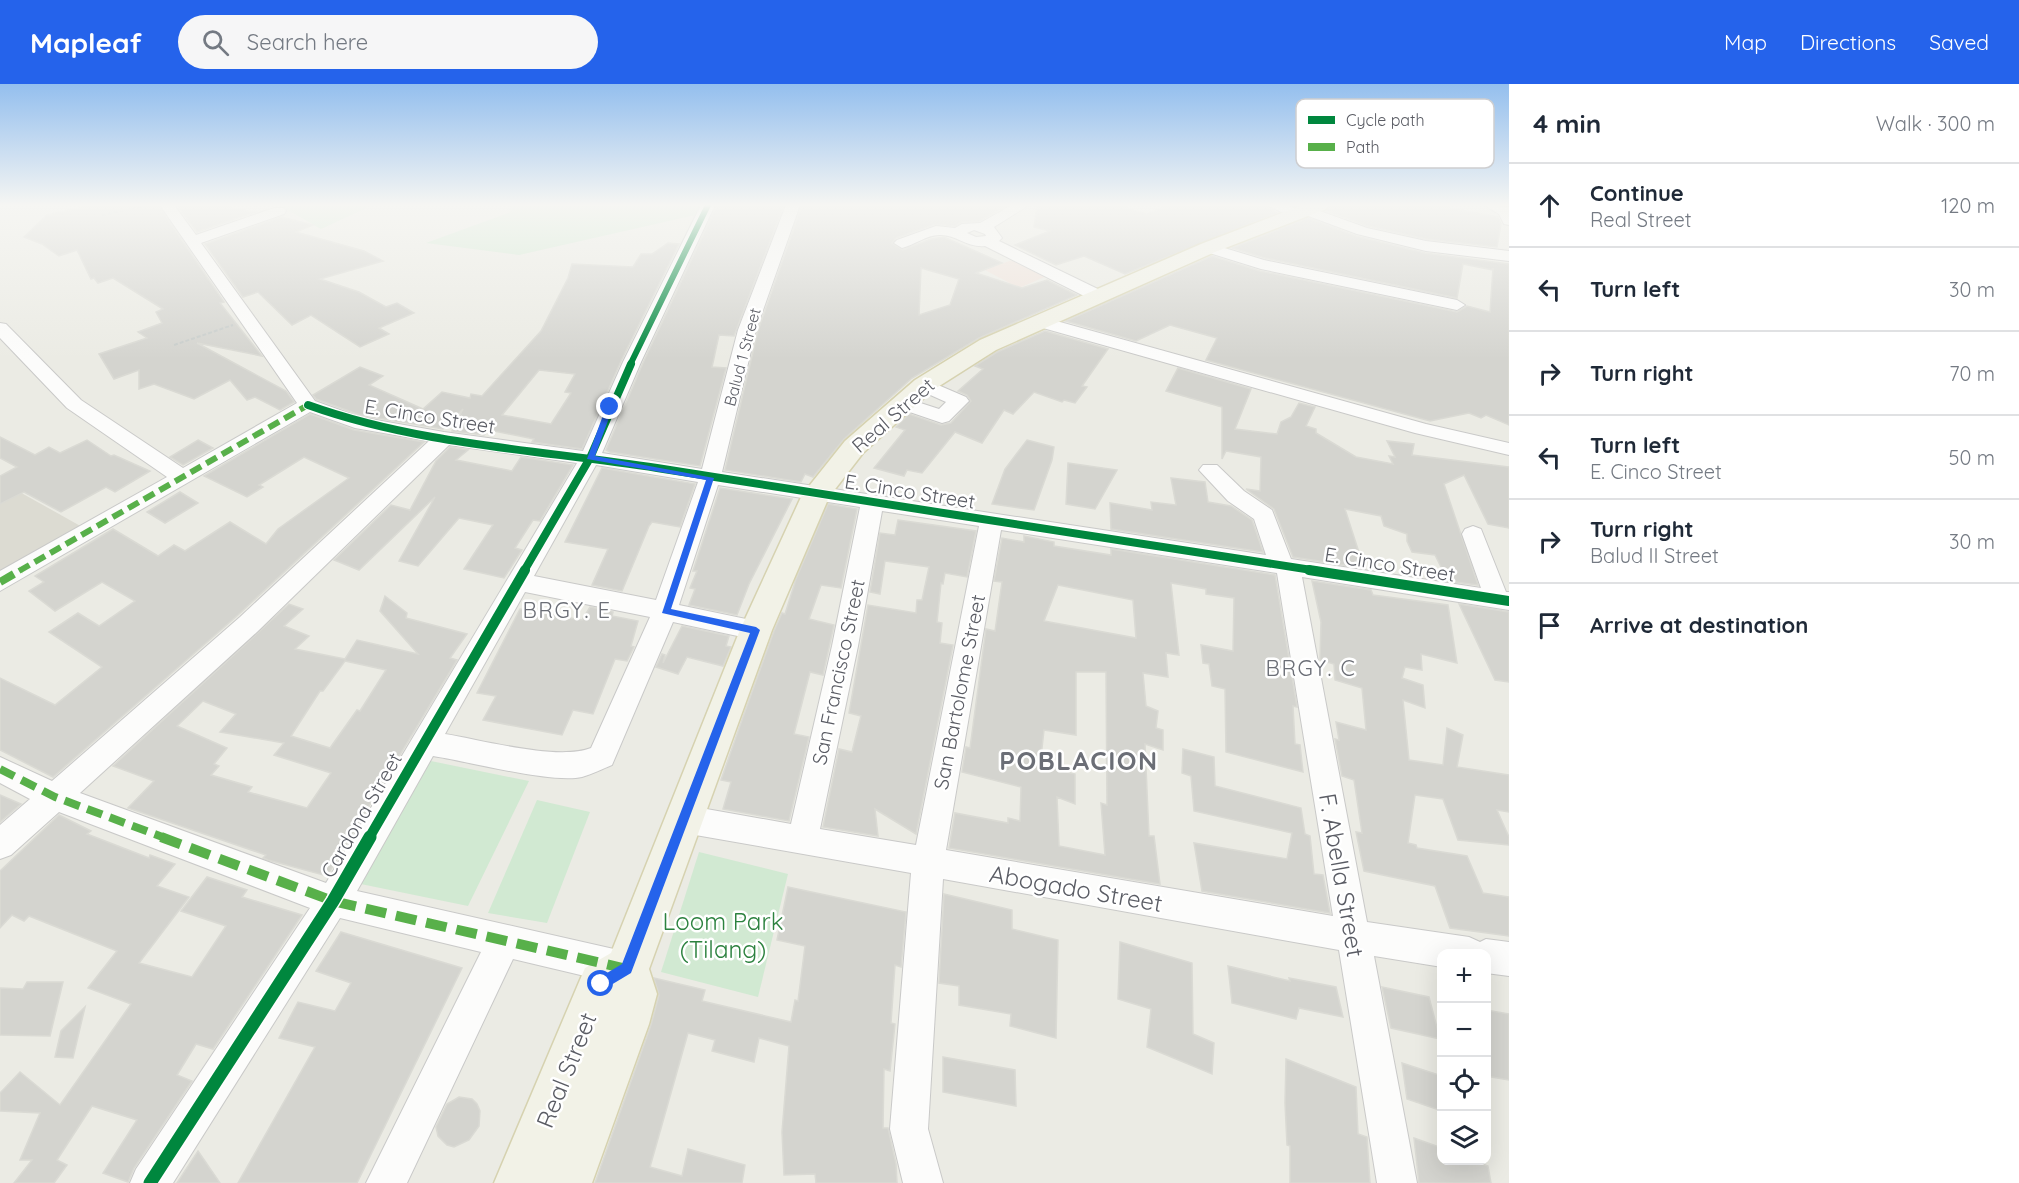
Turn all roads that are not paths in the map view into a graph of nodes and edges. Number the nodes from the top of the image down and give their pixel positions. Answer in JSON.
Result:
{"nodes":[{"id":1,"x":203,"y":256,"type":"edge"},
{"id":2,"x":679,"y":256,"type":"edge"},
{"id":3,"x":774,"y":256,"type":"edge"},
{"id":4,"x":1025,"y":256,"type":"edge"},
{"id":5,"x":1189,"y":256,"type":"edge"},
{"id":6,"x":1235,"y":256,"type":"edge"},
{"id":7,"x":1098,"y":296,"type":"junction"},
{"id":8,"x":1456,"y":304,"type":"dead end"},
{"id":9,"x":1042,"y":322,"type":"junction"},
{"id":10,"x":0,"y":328,"type":"edge"},
{"id":11,"x":924,"y":385,"type":"junction"},
{"id":12,"x":902,"y":404,"type":"junction"},
{"id":13,"x":308,"y":405,"type":"junction"},
{"id":14,"x":444,"y":438,"type":"junction"},
{"id":15,"x":1509,"y":449,"type":"edge"},
{"id":16,"x":590,"y":458,"type":"junction"},
{"id":17,"x":1210,"y":470,"type":"dead end"},
{"id":18,"x":182,"y":477,"type":"junction"},
{"id":19,"x":710,"y":478,"type":"junction"},
{"id":20,"x":816,"y":495,"type":"junction"},
{"id":21,"x":872,"y":502,"type":"junction"},
{"id":22,"x":992,"y":521,"type":"junction"},
{"id":23,"x":1473,"y":534,"type":"dead end"},
{"id":24,"x":1285,"y":566,"type":"junction"},
{"id":25,"x":0,"y":582,"type":"edge"},
{"id":26,"x":518,"y":582,"type":"junction"},
{"id":27,"x":1503,"y":600,"type":"edge"},
{"id":28,"x":665,"y":611,"type":"junction"},
{"id":29,"x":756,"y":630,"type":"junction"},
{"id":30,"x":423,"y":742,"type":"junction"},
{"id":31,"x":0,"y":769,"type":"edge"},
{"id":32,"x":55,"y":797,"type":"junction"},
{"id":33,"x":684,"y":819,"type":"junction"},
{"id":34,"x":802,"y":841,"type":"junction"},
{"id":35,"x":0,"y":845,"type":"edge"},
{"id":36,"x":928,"y":862,"type":"junction"},
{"id":37,"x":333,"y":901,"type":"junction"},
{"id":38,"x":1353,"y":936,"type":"junction"},
{"id":39,"x":505,"y":940,"type":"junction"},
{"id":40,"x":1437,"y":949,"type":"edge"},
{"id":41,"x":1491,"y":957,"type":"edge"},
{"id":42,"x":1509,"y":960,"type":"edge"},
{"id":43,"x":627,"y":969,"type":"junction"},
{"id":44,"x":150,"y":1183,"type":"edge"},
{"id":45,"x":386,"y":1183,"type":"edge"},
{"id":46,"x":520,"y":1183,"type":"edge"},
{"id":47,"x":566,"y":1183,"type":"edge"},
{"id":48,"x":923,"y":1183,"type":"edge"},
{"id":49,"x":1397,"y":1183,"type":"edge"}],
"edges":[{"from":1,"to":13,"type":"street"},
{"from":2,"to":16,"type":"street","name":"Cardona Street"},
{"from":3,"to":19,"type":"street","name":"Balud 1 Street"},
{"from":4,"to":7,"type":"street"},
{"from":5,"to":7,"type":"main road","name":"Real Street"},
{"from":6,"to":8,"type":"street"},
{"from":7,"to":9,"type":"main road","name":"Real Street"},
{"from":9,"to":11,"type":"main road","name":"Real Street"},
{"from":9,"to":15,"type":"street"},
{"from":10,"to":18,"type":"street"},
{"from":11,"to":12,"type":"main road","name":"Real Street"},
{"from":11,"to":12,"type":"street"},
{"from":12,"to":20,"type":"main road","name":"Real Street"},
{"from":13,"to":14,"type":"street","name":"E. Cinco Street"},
{"from":13,"to":18,"type":"street"},
{"from":14,"to":16,"type":"street","name":"E. Cinco Street"},
{"from":14,"to":32,"type":"street"},
{"from":16,"to":19,"type":"street","name":"E. Cinco Street"},
{"from":16,"to":26,"type":"street","name":"Cardona Street"},
{"from":17,"to":24,"type":"street","name":"F. Abella Street"},
{"from":18,"to":25,"type":"street"},
{"from":19,"to":20,"type":"street","name":"E. Cinco Street"},
{"from":19,"to":28,"type":"street","name":"Balud 1 Street"},
{"from":20,"to":21,"type":"street","name":"E. Cinco Street"},
{"from":20,"to":29,"type":"main road","name":"Real Street"},
{"from":21,"to":22,"type":"street","name":"E. Cinco Street"},
{"from":21,"to":34,"type":"street","name":"San Francisco Street"},
{"from":22,"to":24,"type":"street","name":"E. Cinco Street"},
{"from":22,"to":36,"type":"street","name":"San Bartolome Street"},
{"from":23,"to":27,"type":"street"},
{"from":24,"to":27,"type":"street","name":"E. Cinco Street"},
{"from":24,"to":38,"type":"street","name":"F. Abella Street"},
{"from":26,"to":28,"type":"street"},
{"from":26,"to":30,"type":"street","name":"Cardona Street"},
{"from":28,"to":29,"type":"street"},
{"from":28,"to":30,"type":"street","name":"Balud 1 Street"},
{"from":29,"to":33,"type":"main road","name":"Real Street"},
{"from":30,"to":37,"type":"street","name":"Cardona Street"},
{"from":31,"to":32,"type":"street"},
{"from":32,"to":35,"type":"street"},
{"from":32,"to":37,"type":"street"},
{"from":33,"to":34,"type":"street","name":"Abogado Street"},
{"from":33,"to":43,"type":"main road","name":"Real Street"},
{"from":34,"to":36,"type":"street","name":"Abogado Street"},
{"from":36,"to":38,"type":"street","name":"Abogado Street"},
{"from":36,"to":48,"type":"street","name":"San Bartolome Street"},
{"from":37,"to":39,"type":"street"},
{"from":37,"to":44,"type":"street","name":"Cardona Street"},
{"from":38,"to":40,"type":"street","name":"Abogado Street"},
{"from":38,"to":49,"type":"street","name":"F. Abella Street"},
{"from":39,"to":43,"type":"street"},
{"from":39,"to":45,"type":"street"},
{"from":41,"to":42,"type":"street"},
{"from":43,"to":46,"type":"main road","name":"Real Street"},
{"from":43,"to":47,"type":"main road","name":"Real Street"}]}
